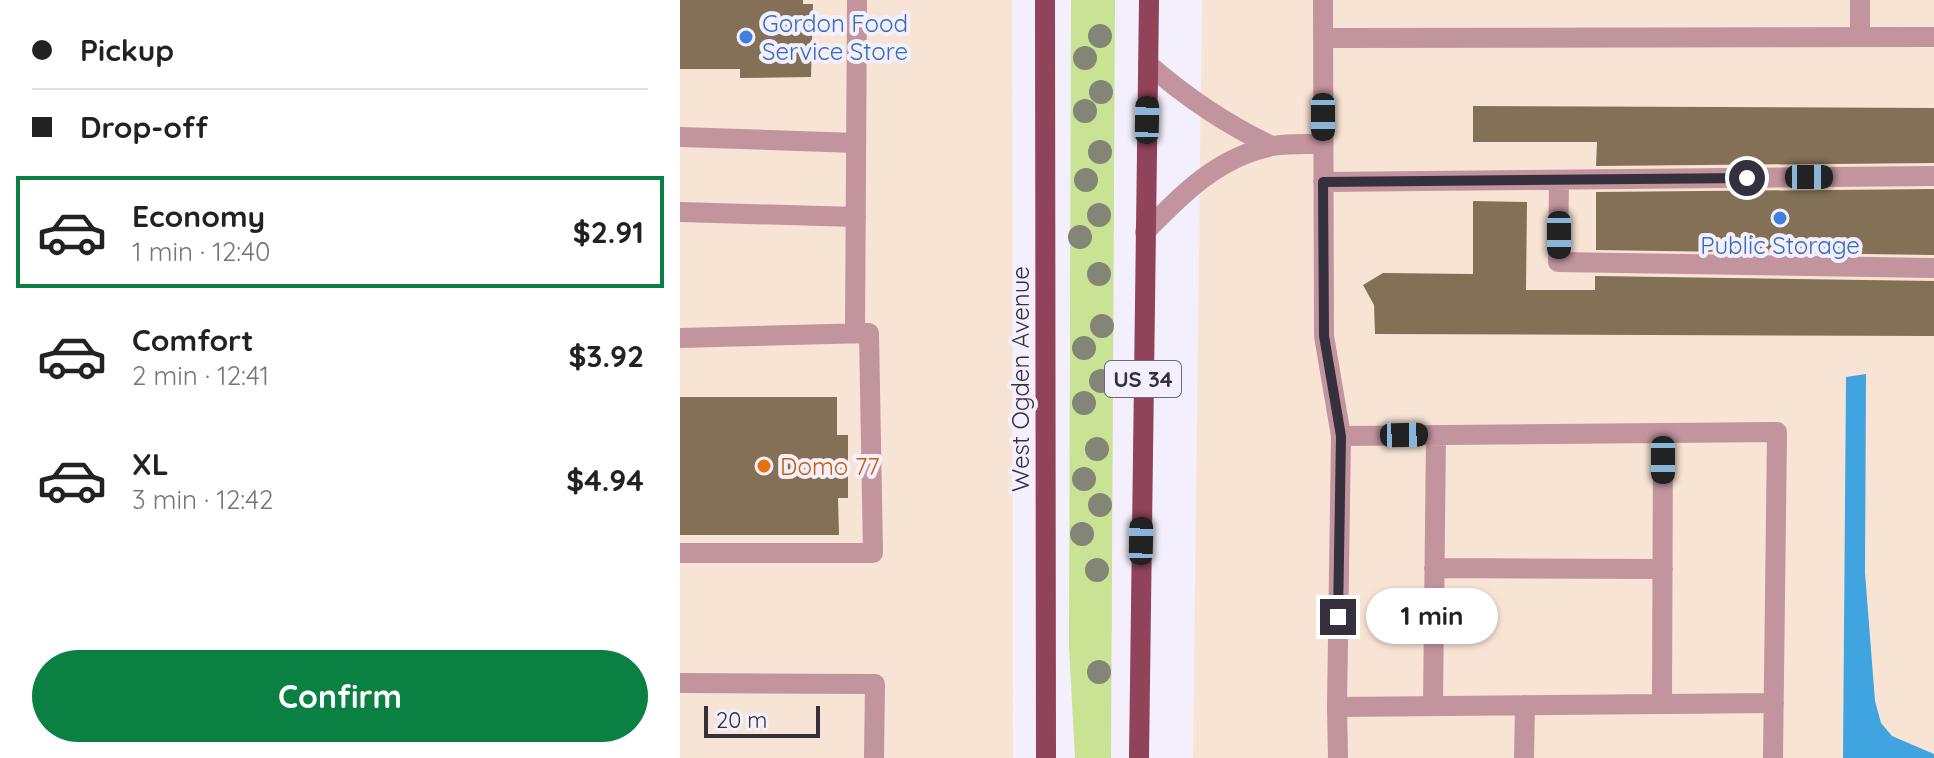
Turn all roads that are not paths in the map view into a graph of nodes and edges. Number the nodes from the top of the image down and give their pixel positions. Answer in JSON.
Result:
{"nodes":[{"id":1,"x":857,"y":0,"type":"edge"},
{"id":2,"x":1045,"y":0,"type":"edge"},
{"id":3,"x":1149,"y":0,"type":"edge"},
{"id":4,"x":1323,"y":0,"type":"edge"},
{"id":5,"x":1860,"y":0,"type":"edge"},
{"id":6,"x":1860,"y":37,"type":"junction"},
{"id":7,"x":1934,"y":37,"type":"edge"},
{"id":8,"x":1323,"y":38,"type":"junction"},
{"id":9,"x":1148,"y":64,"type":"junction"},
{"id":10,"x":680,"y":137,"type":"edge"},
{"id":11,"x":856,"y":143,"type":"junction"},
{"id":12,"x":1323,"y":144,"type":"junction"},
{"id":13,"x":1272,"y":146,"type":"junction"},
{"id":14,"x":1934,"y":176,"type":"edge"},
{"id":15,"x":1559,"y":180,"type":"junction"},
{"id":16,"x":1323,"y":182,"type":"junction"},
{"id":17,"x":680,"y":212,"type":"edge"},
{"id":18,"x":856,"y":217,"type":"junction"},
{"id":19,"x":1145,"y":232,"type":"junction"},
{"id":20,"x":1934,"y":268,"type":"edge"},
{"id":21,"x":855,"y":333,"type":"junction"},
{"id":22,"x":680,"y":338,"type":"edge"},
{"id":23,"x":1663,"y":433,"type":"junction"},
{"id":24,"x":1436,"y":435,"type":"junction"},
{"id":25,"x":1341,"y":436,"type":"junction"},
{"id":26,"x":680,"y":553,"type":"edge"},
{"id":27,"x":1434,"y":568,"type":"junction"},
{"id":28,"x":1663,"y":569,"type":"junction"},
{"id":29,"x":680,"y":683,"type":"edge"},
{"id":30,"x":1774,"y":703,"type":"junction"},
{"id":31,"x":1662,"y":704,"type":"junction"},
{"id":32,"x":1525,"y":705,"type":"junction"},
{"id":33,"x":1433,"y":706,"type":"junction"},
{"id":34,"x":1337,"y":707,"type":"junction"},
{"id":35,"x":874,"y":758,"type":"edge"},
{"id":36,"x":1046,"y":758,"type":"edge"},
{"id":37,"x":1139,"y":758,"type":"edge"},
{"id":38,"x":1338,"y":758,"type":"edge"},
{"id":39,"x":1524,"y":758,"type":"edge"},
{"id":40,"x":1773,"y":758,"type":"edge"}],
"edges":[{"from":1,"to":11,"type":"lane"},
{"from":2,"to":36,"type":"main road","name":"West Ogden Avenue"},
{"from":3,"to":9,"type":"main road","number":"US 34"},
{"from":4,"to":8,"type":"lane"},
{"from":5,"to":6,"type":"lane"},
{"from":6,"to":7,"type":"lane"},
{"from":6,"to":8,"type":"lane"},
{"from":8,"to":12,"type":"lane"},
{"from":9,"to":13,"type":"lane"},
{"from":9,"to":19,"type":"main road","number":"US 34"},
{"from":10,"to":11,"type":"lane"},
{"from":11,"to":18,"type":"lane"},
{"from":12,"to":13,"type":"lane"},
{"from":12,"to":16,"type":"lane"},
{"from":13,"to":19,"type":"lane"},
{"from":14,"to":15,"type":"lane"},
{"from":15,"to":16,"type":"lane"},
{"from":15,"to":20,"type":"lane"},
{"from":16,"to":25,"type":"lane"},
{"from":17,"to":18,"type":"lane"},
{"from":18,"to":21,"type":"lane"},
{"from":19,"to":37,"type":"main road","number":"US 34"},
{"from":21,"to":22,"type":"lane"},
{"from":21,"to":26,"type":"lane"},
{"from":23,"to":24,"type":"lane"},
{"from":23,"to":28,"type":"lane"},
{"from":23,"to":30,"type":"lane"},
{"from":24,"to":25,"type":"lane"},
{"from":24,"to":27,"type":"lane"},
{"from":25,"to":34,"type":"lane"},
{"from":27,"to":28,"type":"lane"},
{"from":27,"to":33,"type":"lane"},
{"from":28,"to":31,"type":"lane"},
{"from":29,"to":35,"type":"lane"},
{"from":30,"to":31,"type":"lane"},
{"from":30,"to":40,"type":"lane"},
{"from":31,"to":32,"type":"lane"},
{"from":32,"to":33,"type":"lane"},
{"from":32,"to":39,"type":"lane"},
{"from":33,"to":34,"type":"lane"},
{"from":34,"to":38,"type":"lane"}]}
